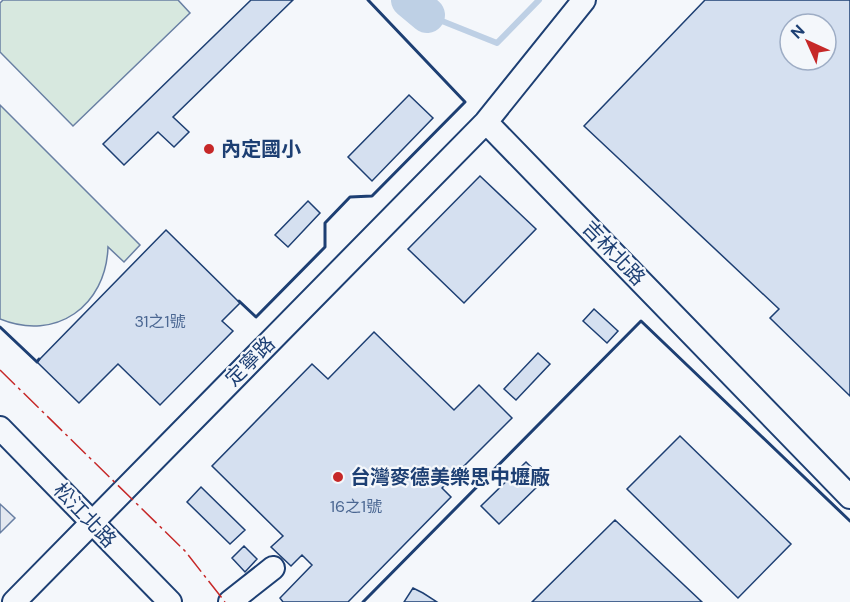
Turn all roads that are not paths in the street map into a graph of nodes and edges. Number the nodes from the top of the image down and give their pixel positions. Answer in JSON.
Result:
{"nodes":[{"id":1,"x":584,"y":0,"type":"edge"},
{"id":2,"x":486,"y":122,"type":"junction"},
{"id":3,"x":0,"y":428,"type":"edge"},
{"id":4,"x":850,"y":497,"type":"edge"},
{"id":5,"x":92,"y":521,"type":"junction"},
{"id":6,"x":273,"y":568,"type":"dead end"},
{"id":7,"x":14,"y":602,"type":"edge"},
{"id":8,"x":170,"y":602,"type":"edge"},
{"id":9,"x":230,"y":602,"type":"edge"}],
"edges":[{"from":1,"to":2,"type":"street"},
{"from":2,"to":4,"type":"street","name":"吉林北路"},
{"from":2,"to":5,"type":"street","name":"定寧路"},
{"from":3,"to":5,"type":"street","name":"松江北路"},
{"from":5,"to":7,"type":"street","name":"定寧路"},
{"from":5,"to":8,"type":"street","name":"松江北路"},
{"from":6,"to":9,"type":"street"}]}
